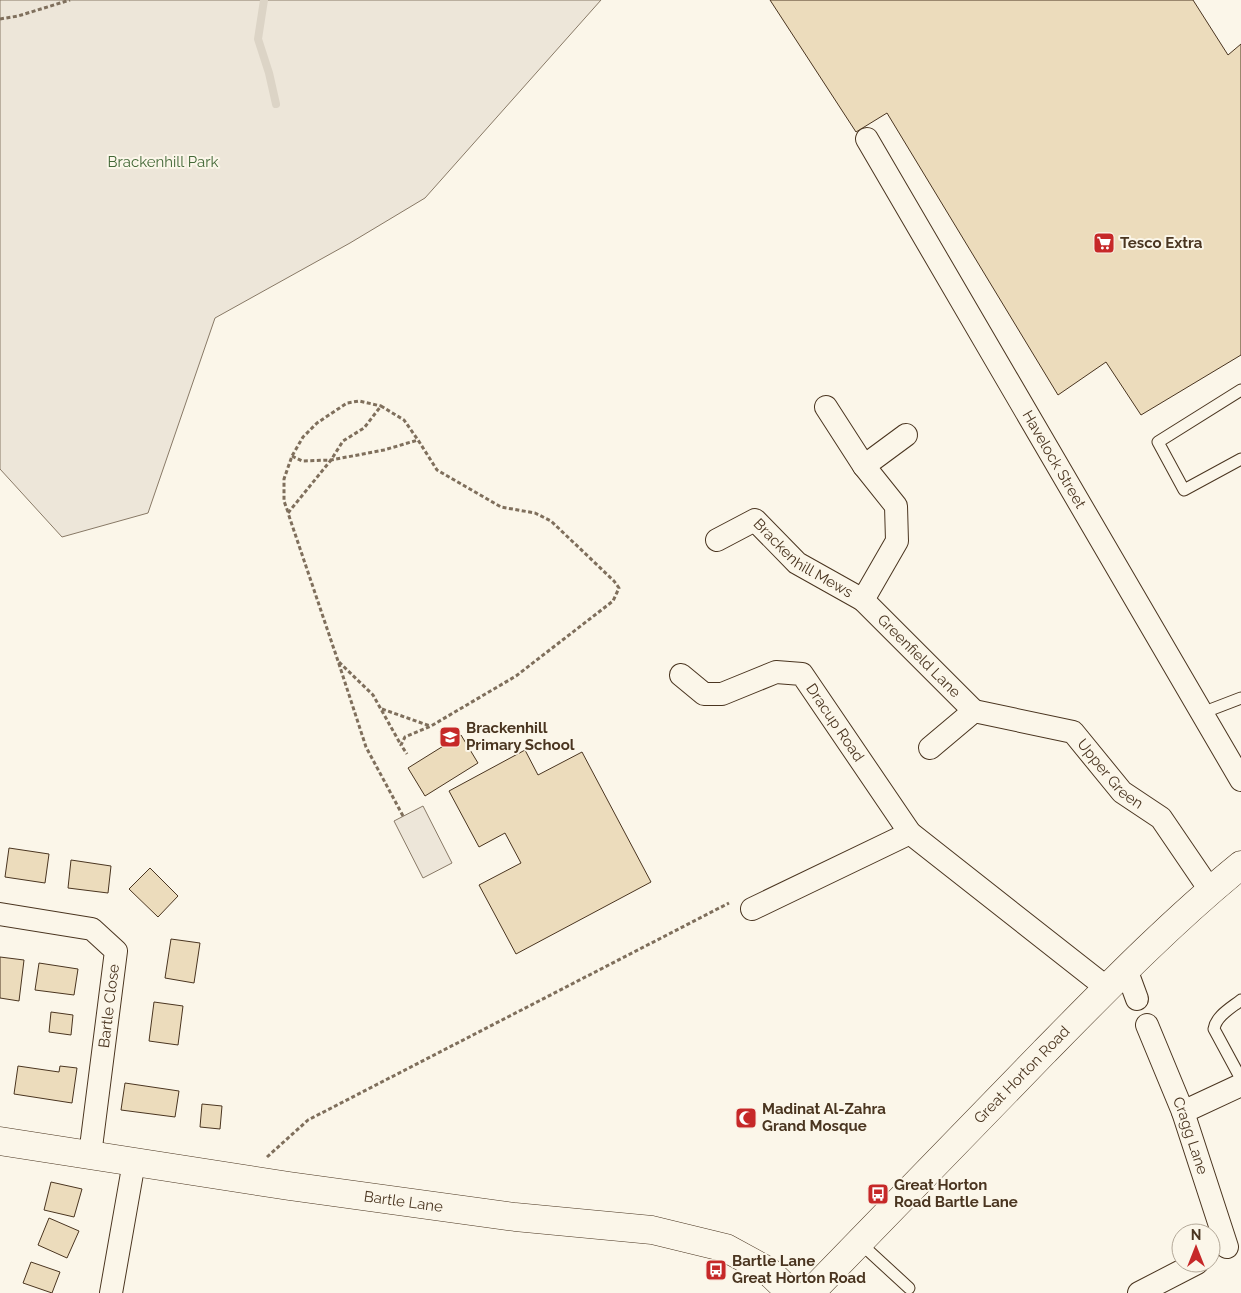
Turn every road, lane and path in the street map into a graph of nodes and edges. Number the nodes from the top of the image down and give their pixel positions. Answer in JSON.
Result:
{"nodes":[{"id":1,"x":70,"y":0,"type":"edge"},
{"id":2,"x":0,"y":18,"type":"edge"},
{"id":3,"x":867,"y":139,"type":"dead end"},
{"id":4,"x":1241,"y":390,"type":"edge"},
{"id":5,"x":381,"y":406,"type":"junction"},
{"id":6,"x":826,"y":407,"type":"dead end"},
{"id":7,"x":906,"y":435,"type":"dead end"},
{"id":8,"x":418,"y":440,"type":"junction"},
{"id":9,"x":292,"y":456,"type":"junction"},
{"id":10,"x":1241,"y":459,"type":"edge"},
{"id":11,"x":331,"y":460,"type":"junction"},
{"id":12,"x":864,"y":466,"type":"junction"},
{"id":13,"x":288,"y":513,"type":"junction"},
{"id":14,"x":717,"y":540,"type":"dead end"},
{"id":15,"x":863,"y":600,"type":"junction"},
{"id":16,"x":338,"y":661,"type":"junction"},
{"id":17,"x":681,"y":675,"type":"dead end"},
{"id":18,"x":1241,"y":698,"type":"edge"},
{"id":19,"x":380,"y":709,"type":"junction"},
{"id":20,"x":974,"y":711,"type":"junction"},
{"id":21,"x":1202,"y":713,"type":"junction"},
{"id":22,"x":431,"y":726,"type":"junction"},
{"id":23,"x":401,"y":745,"type":"junction"},
{"id":24,"x":930,"y":748,"type":"dead end"},
{"id":25,"x":407,"y":754,"type":"dead end"},
{"id":26,"x":1241,"y":780,"type":"edge"},
{"id":27,"x":403,"y":816,"type":"dead end"},
{"id":28,"x":910,"y":833,"type":"junction"},
{"id":29,"x":1241,"y":864,"type":"edge"},
{"id":30,"x":1210,"y":890,"type":"junction"},
{"id":31,"x":752,"y":909,"type":"joint"},
{"id":32,"x":0,"y":914,"type":"edge"},
{"id":33,"x":1126,"y":969,"type":"junction"},
{"id":34,"x":1107,"y":988,"type":"junction"},
{"id":35,"x":1137,"y":999,"type":"dead end"},
{"id":36,"x":1241,"y":1000,"type":"edge"},
{"id":37,"x":1148,"y":1025,"type":"dead end"},
{"id":38,"x":1241,"y":1079,"type":"edge"},
{"id":39,"x":1241,"y":1085,"type":"edge"},
{"id":40,"x":1183,"y":1112,"type":"junction"},
{"id":41,"x":0,"y":1141,"type":"edge"},
{"id":42,"x":90,"y":1156,"type":"junction"},
{"id":43,"x":134,"y":1162,"type":"junction"},
{"id":44,"x":242,"y":1179,"type":"junction"},
{"id":45,"x":859,"y":1242,"type":"junction"},
{"id":46,"x":1226,"y":1248,"type":"edge"},
{"id":47,"x":1178,"y":1273,"type":"edge"},
{"id":48,"x":909,"y":1288,"type":"dead end"},
{"id":49,"x":111,"y":1293,"type":"edge"},
{"id":50,"x":791,"y":1293,"type":"edge"},
{"id":51,"x":810,"y":1293,"type":"edge"},
{"id":52,"x":1139,"y":1293,"type":"edge"}],
"edges":[{"from":1,"to":2,"type":"path"},
{"from":3,"to":21,"type":"street","name":"Havelock Street"},
{"from":4,"to":10,"type":"lane"},
{"from":5,"to":8,"type":"path"},
{"from":5,"to":9,"type":"path"},
{"from":5,"to":11,"type":"path"},
{"from":6,"to":12,"type":"street"},
{"from":7,"to":12,"type":"street"},
{"from":8,"to":11,"type":"path"},
{"from":8,"to":22,"type":"path"},
{"from":9,"to":11,"type":"path"},
{"from":9,"to":13,"type":"path"},
{"from":11,"to":13,"type":"path"},
{"from":12,"to":15,"type":"street"},
{"from":13,"to":16,"type":"path"},
{"from":14,"to":15,"type":"street","name":"Brackenhill Mews"},
{"from":15,"to":20,"type":"street","name":"Greenfield Lane"},
{"from":16,"to":19,"type":"path"},
{"from":16,"to":27,"type":"path"},
{"from":17,"to":28,"type":"street","name":"Dracup Road"},
{"from":18,"to":21,"type":"lane"},
{"from":19,"to":22,"type":"path"},
{"from":19,"to":23,"type":"path"},
{"from":20,"to":24,"type":"street"},
{"from":20,"to":30,"type":"street","name":"Upper Green"},
{"from":21,"to":26,"type":"street","name":"Havelock Street"},
{"from":22,"to":23,"type":"path"},
{"from":23,"to":25,"type":"path"},
{"from":28,"to":31,"type":"street"},
{"from":28,"to":34,"type":"street","name":"Dracup Road"},
{"from":29,"to":30,"type":"street","name":"Great Horton Road"},
{"from":30,"to":33,"type":"street","name":"Great Horton Road"},
{"from":31,"to":44,"type":"path"},
{"from":32,"to":42,"type":"street","name":"Bartle Close"},
{"from":33,"to":34,"type":"street","name":"Great Horton Road"},
{"from":33,"to":35,"type":"street"},
{"from":34,"to":45,"type":"street","name":"Great Horton Road"},
{"from":36,"to":38,"type":"lane"},
{"from":37,"to":40,"type":"street","name":"Cragg Lane"},
{"from":39,"to":40,"type":"street"},
{"from":40,"to":46,"type":"street","name":"Cragg Lane"},
{"from":41,"to":42,"type":"street","name":"Bartle Lane"},
{"from":42,"to":43,"type":"street","name":"Bartle Lane"},
{"from":43,"to":44,"type":"street","name":"Bartle Lane"},
{"from":43,"to":49,"type":"street"},
{"from":44,"to":50,"type":"street","name":"Bartle Lane"},
{"from":45,"to":48,"type":"lane"},
{"from":45,"to":51,"type":"street","name":"Great Horton Road"},
{"from":47,"to":52,"type":"street"}]}
